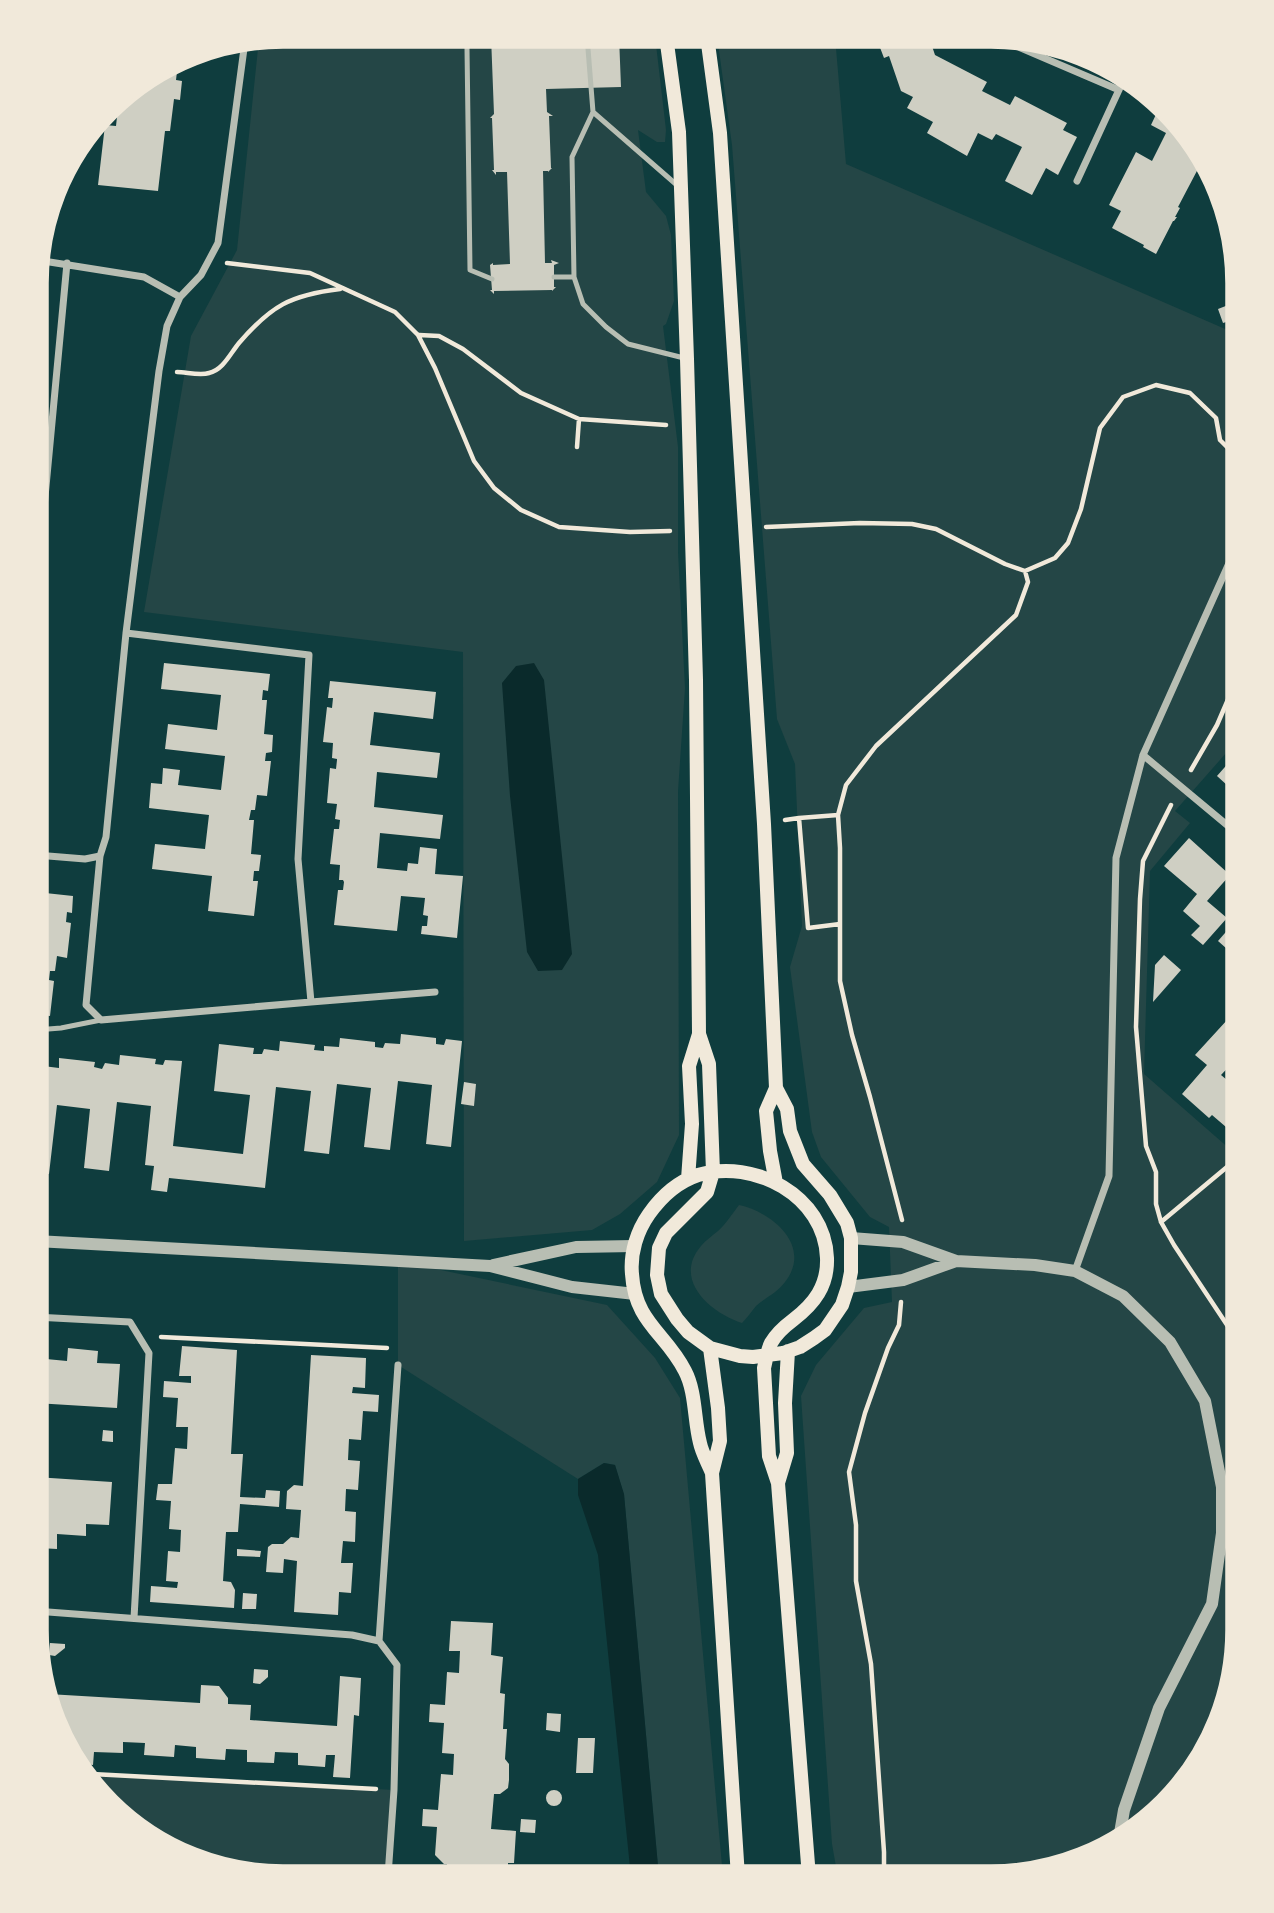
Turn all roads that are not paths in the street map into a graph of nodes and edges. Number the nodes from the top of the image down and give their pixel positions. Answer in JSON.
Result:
{"nodes":[{"id":1,"x":668,"y":47,"type":"edge"},
{"id":2,"x":709,"y":47,"type":"edge"},
{"id":3,"x":467,"y":48,"type":"edge"},
{"id":4,"x":588,"y":48,"type":"edge"},
{"id":5,"x":1024,"y":49,"type":"edge"},
{"id":6,"x":244,"y":51,"type":"edge"},
{"id":7,"x":1120,"y":87,"type":"edge"},
{"id":8,"x":1119,"y":90,"type":"junction"},
{"id":9,"x":593,"y":112,"type":"junction"},
{"id":10,"x":1077,"y":181,"type":"dead end"},
{"id":11,"x":681,"y":189,"type":"junction"},
{"id":12,"x":48,"y":261,"type":"edge"},
{"id":13,"x":67,"y":263,"type":"junction"},
{"id":14,"x":554,"y":277,"type":"dead end"},
{"id":15,"x":574,"y":277,"type":"junction"},
{"id":16,"x":492,"y":279,"type":"dead end"},
{"id":17,"x":180,"y":297,"type":"junction"},
{"id":18,"x":687,"y":359,"type":"junction"},
{"id":19,"x":47,"y":476,"type":"edge"},
{"id":20,"x":1227,"y":568,"type":"edge"},
{"id":21,"x":126,"y":633,"type":"junction"},
{"id":22,"x":1143,"y":755,"type":"junction"},
{"id":23,"x":1227,"y":825,"type":"edge"},
{"id":24,"x":47,"y":856,"type":"edge"},
{"id":25,"x":100,"y":856,"type":"junction"},
{"id":26,"x":435,"y":992,"type":"dead end"},
{"id":27,"x":311,"y":1002,"type":"junction"},
{"id":28,"x":101,"y":1020,"type":"junction"},
{"id":29,"x":47,"y":1029,"type":"edge"},
{"id":30,"x":699,"y":1034,"type":"junction"},
{"id":31,"x":776,"y":1088,"type":"junction"},
{"id":32,"x":713,"y":1172,"type":"junction"},
{"id":33,"x":688,"y":1179,"type":"junction"},
{"id":34,"x":776,"y":1183,"type":"junction"},
{"id":35,"x":823,"y":1235,"type":"junction"},
{"id":36,"x":850,"y":1238,"type":"junction"},
{"id":37,"x":47,"y":1242,"type":"edge"},
{"id":38,"x":635,"y":1246,"type":"junction"},
{"id":39,"x":956,"y":1261,"type":"junction"},
{"id":40,"x":489,"y":1266,"type":"junction"},
{"id":41,"x":1075,"y":1271,"type":"junction"},
{"id":42,"x":848,"y":1287,"type":"junction"},
{"id":43,"x":635,"y":1294,"type":"junction"},
{"id":44,"x":661,"y":1294,"type":"junction"},
{"id":45,"x":47,"y":1318,"type":"edge"},
{"id":46,"x":710,"y":1348,"type":"junction"},
{"id":47,"x":788,"y":1351,"type":"junction"},
{"id":48,"x":766,"y":1356,"type":"junction"},
{"id":49,"x":398,"y":1366,"type":"road end"},
{"id":50,"x":712,"y":1473,"type":"junction"},
{"id":51,"x":778,"y":1483,"type":"junction"},
{"id":52,"x":47,"y":1612,"type":"edge"},
{"id":53,"x":134,"y":1618,"type":"junction"},
{"id":54,"x":379,"y":1641,"type":"junction"},
{"id":55,"x":1121,"y":1826,"type":"edge"},
{"id":56,"x":389,"y":1866,"type":"edge"},
{"id":57,"x":736,"y":1866,"type":"edge"},
{"id":58,"x":808,"y":1866,"type":"edge"}],
"edges":[{"from":1,"to":11,"type":"main road"},
{"from":2,"to":31,"type":"main road"},
{"from":3,"to":16,"type":"lane"},
{"from":4,"to":9,"type":"lane"},
{"from":5,"to":8,"type":"street"},
{"from":6,"to":17,"type":"street"},
{"from":7,"to":8,"type":"street"},
{"from":8,"to":10,"type":"street"},
{"from":9,"to":11,"type":"lane"},
{"from":9,"to":15,"type":"lane"},
{"from":11,"to":18,"type":"main road"},
{"from":12,"to":13,"type":"street"},
{"from":13,"to":17,"type":"street"},
{"from":13,"to":19,"type":"street"},
{"from":14,"to":15,"type":"lane"},
{"from":15,"to":18,"type":"lane"},
{"from":17,"to":21,"type":"street"},
{"from":18,"to":30,"type":"main road"},
{"from":20,"to":22,"type":"street"},
{"from":21,"to":25,"type":"street"},
{"from":21,"to":27,"type":"street"},
{"from":22,"to":23,"type":"street"},
{"from":22,"to":41,"type":"street"},
{"from":24,"to":25,"type":"street"},
{"from":25,"to":28,"type":"street"},
{"from":26,"to":27,"type":"street"},
{"from":27,"to":28,"type":"street"},
{"from":28,"to":29,"type":"lane"},
{"from":30,"to":32,"type":"main road"},
{"from":30,"to":33,"type":"main road"},
{"from":31,"to":34,"type":"main road"},
{"from":31,"to":36,"type":"main road"},
{"from":32,"to":33,"type":"main road"},
{"from":32,"to":34,"type":"main road"},
{"from":32,"to":44,"type":"main road"},
{"from":33,"to":38,"type":"main road"},
{"from":34,"to":35,"type":"main road"},
{"from":35,"to":36,"type":"main road"},
{"from":35,"to":48,"type":"main road"},
{"from":36,"to":39,"type":"street"},
{"from":36,"to":42,"type":"main road"},
{"from":37,"to":40,"type":"street"},
{"from":38,"to":40,"type":"street"},
{"from":38,"to":43,"type":"main road"},
{"from":39,"to":41,"type":"street"},
{"from":39,"to":42,"type":"street"},
{"from":40,"to":43,"type":"street"},
{"from":41,"to":55,"type":"street"},
{"from":42,"to":47,"type":"main road"},
{"from":43,"to":44,"type":"main road"},
{"from":43,"to":50,"type":"main road"},
{"from":44,"to":46,"type":"main road"},
{"from":45,"to":53,"type":"street"},
{"from":46,"to":48,"type":"main road"},
{"from":46,"to":50,"type":"main road"},
{"from":47,"to":48,"type":"main road"},
{"from":47,"to":51,"type":"main road"},
{"from":48,"to":51,"type":"main road"},
{"from":49,"to":54,"type":"street"},
{"from":50,"to":57,"type":"main road"},
{"from":51,"to":58,"type":"main road"},
{"from":52,"to":53,"type":"street"},
{"from":53,"to":54,"type":"street"},
{"from":54,"to":56,"type":"street"}]}
